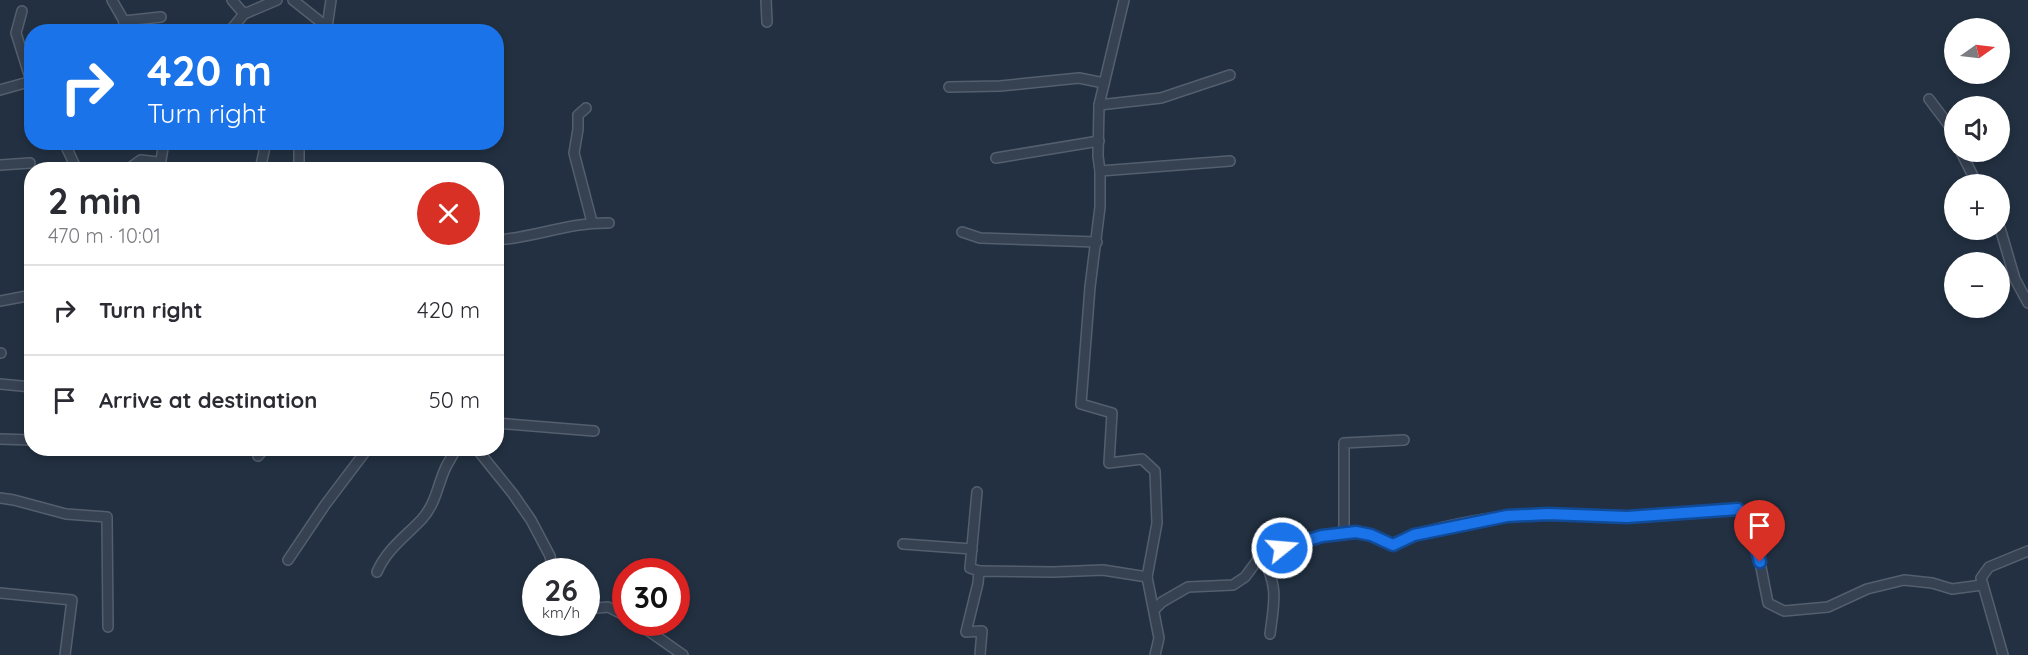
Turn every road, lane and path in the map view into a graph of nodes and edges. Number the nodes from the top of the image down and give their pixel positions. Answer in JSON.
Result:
{"nodes":[{"id":1,"x":112,"y":0,"type":"edge"},
{"id":2,"x":232,"y":0,"type":"edge"},
{"id":3,"x":277,"y":0,"type":"edge"},
{"id":4,"x":293,"y":0,"type":"edge"},
{"id":5,"x":331,"y":0,"type":"edge"},
{"id":6,"x":766,"y":0,"type":"edge"},
{"id":7,"x":1124,"y":0,"type":"edge"},
{"id":8,"x":22,"y":11,"type":"dead end"},
{"id":9,"x":244,"y":14,"type":"junction"},
{"id":10,"x":161,"y":17,"type":"dead end"},
{"id":11,"x":767,"y":22,"type":"dead end"},
{"id":12,"x":123,"y":24,"type":"edge"},
{"id":13,"x":132,"y":24,"type":"edge"},
{"id":14,"x":236,"y":24,"type":"edge"},
{"id":15,"x":321,"y":24,"type":"edge"},
{"id":16,"x":328,"y":24,"type":"edge"},
{"id":17,"x":24,"y":57,"type":"edge"},
{"id":18,"x":1230,"y":75,"type":"dead end"},
{"id":19,"x":24,"y":83,"type":"edge"},
{"id":20,"x":1104,"y":83,"type":"junction"},
{"id":21,"x":949,"y":87,"type":"dead end"},
{"id":22,"x":0,"y":90,"type":"edge"},
{"id":23,"x":1929,"y":99,"type":"dead end"},
{"id":24,"x":1099,"y":105,"type":"junction"},
{"id":25,"x":586,"y":108,"type":"dead end"},
{"id":26,"x":1944,"y":119,"type":"edge"},
{"id":27,"x":1100,"y":141,"type":"junction"},
{"id":28,"x":996,"y":158,"type":"dead end"},
{"id":29,"x":1230,"y":161,"type":"dead end"},
{"id":30,"x":138,"y":162,"type":"edge"},
{"id":31,"x":157,"y":162,"type":"edge"},
{"id":32,"x":24,"y":163,"type":"edge"},
{"id":33,"x":0,"y":165,"type":"edge"},
{"id":34,"x":1100,"y":171,"type":"junction"},
{"id":35,"x":592,"y":222,"type":"junction"},
{"id":36,"x":609,"y":223,"type":"dead end"},
{"id":37,"x":962,"y":232,"type":"dead end"},
{"id":38,"x":504,"y":240,"type":"edge"},
{"id":39,"x":2004,"y":240,"type":"edge"},
{"id":40,"x":1096,"y":242,"type":"junction"},
{"id":41,"x":24,"y":296,"type":"edge"},
{"id":42,"x":0,"y":301,"type":"edge"},
{"id":43,"x":2028,"y":303,"type":"edge"},
{"id":44,"x":0,"y":384,"type":"edge"},
{"id":45,"x":24,"y":386,"type":"edge"},
{"id":46,"x":504,"y":424,"type":"edge"},
{"id":47,"x":594,"y":431,"type":"dead end"},
{"id":48,"x":0,"y":440,"type":"edge"},
{"id":49,"x":24,"y":440,"type":"edge"},
{"id":50,"x":1404,"y":440,"type":"dead end"},
{"id":51,"x":362,"y":456,"type":"edge"},
{"id":52,"x":452,"y":456,"type":"edge"},
{"id":53,"x":482,"y":456,"type":"edge"},
{"id":54,"x":977,"y":492,"type":"dead end"},
{"id":55,"x":0,"y":498,"type":"edge"},
{"id":56,"x":1344,"y":535,"type":"junction"},
{"id":57,"x":903,"y":544,"type":"dead end"},
{"id":58,"x":972,"y":549,"type":"junction"},
{"id":59,"x":2028,"y":550,"type":"edge"},
{"id":60,"x":1262,"y":554,"type":"junction"},
{"id":61,"x":550,"y":558,"type":"edge"},
{"id":62,"x":288,"y":560,"type":"dead end"},
{"id":63,"x":979,"y":571,"type":"junction"},
{"id":64,"x":377,"y":572,"type":"dead end"},
{"id":65,"x":1147,"y":577,"type":"junction"},
{"id":66,"x":1982,"y":585,"type":"junction"},
{"id":67,"x":0,"y":593,"type":"edge"},
{"id":68,"x":1155,"y":609,"type":"junction"},
{"id":69,"x":108,"y":627,"type":"dead end"},
{"id":70,"x":1270,"y":634,"type":"dead end"},
{"id":71,"x":658,"y":636,"type":"edge"},
{"id":72,"x":65,"y":655,"type":"edge"},
{"id":73,"x":683,"y":655,"type":"edge"},
{"id":74,"x":980,"y":655,"type":"edge"},
{"id":75,"x":1155,"y":655,"type":"edge"},
{"id":76,"x":2003,"y":655,"type":"edge"}],
"edges":[{"from":1,"to":12,"type":"street"},
{"from":2,"to":9,"type":"street"},
{"from":3,"to":9,"type":"street"},
{"from":4,"to":15,"type":"street"},
{"from":5,"to":16,"type":"street"},
{"from":6,"to":11,"type":"street"},
{"from":7,"to":20,"type":"street"},
{"from":8,"to":17,"type":"street"},
{"from":9,"to":14,"type":"street"},
{"from":10,"to":13,"type":"street"},
{"from":18,"to":24,"type":"street"},
{"from":19,"to":22,"type":"street"},
{"from":20,"to":21,"type":"street"},
{"from":20,"to":24,"type":"street"},
{"from":23,"to":26,"type":"street"},
{"from":24,"to":27,"type":"street"},
{"from":25,"to":35,"type":"street"},
{"from":27,"to":28,"type":"street"},
{"from":27,"to":34,"type":"street"},
{"from":29,"to":34,"type":"street"},
{"from":30,"to":31,"type":"street"},
{"from":32,"to":33,"type":"street"},
{"from":34,"to":40,"type":"street"},
{"from":35,"to":36,"type":"street"},
{"from":35,"to":38,"type":"street"},
{"from":37,"to":40,"type":"street"},
{"from":39,"to":43,"type":"street"},
{"from":40,"to":65,"type":"street"},
{"from":41,"to":42,"type":"street"},
{"from":44,"to":45,"type":"street"},
{"from":46,"to":47,"type":"street"},
{"from":48,"to":49,"type":"street"},
{"from":50,"to":56,"type":"street"},
{"from":51,"to":62,"type":"street"},
{"from":52,"to":64,"type":"street"},
{"from":53,"to":61,"type":"street"},
{"from":54,"to":58,"type":"street"},
{"from":55,"to":69,"type":"street"},
{"from":56,"to":60,"type":"street"},
{"from":56,"to":66,"type":"street"},
{"from":57,"to":58,"type":"street"},
{"from":58,"to":63,"type":"street"},
{"from":59,"to":66,"type":"street"},
{"from":60,"to":68,"type":"street"},
{"from":60,"to":70,"type":"street"},
{"from":63,"to":65,"type":"street"},
{"from":63,"to":74,"type":"street"},
{"from":65,"to":68,"type":"street"},
{"from":66,"to":76,"type":"street"},
{"from":67,"to":72,"type":"street"},
{"from":68,"to":75,"type":"street"},
{"from":71,"to":73,"type":"street"}]}
